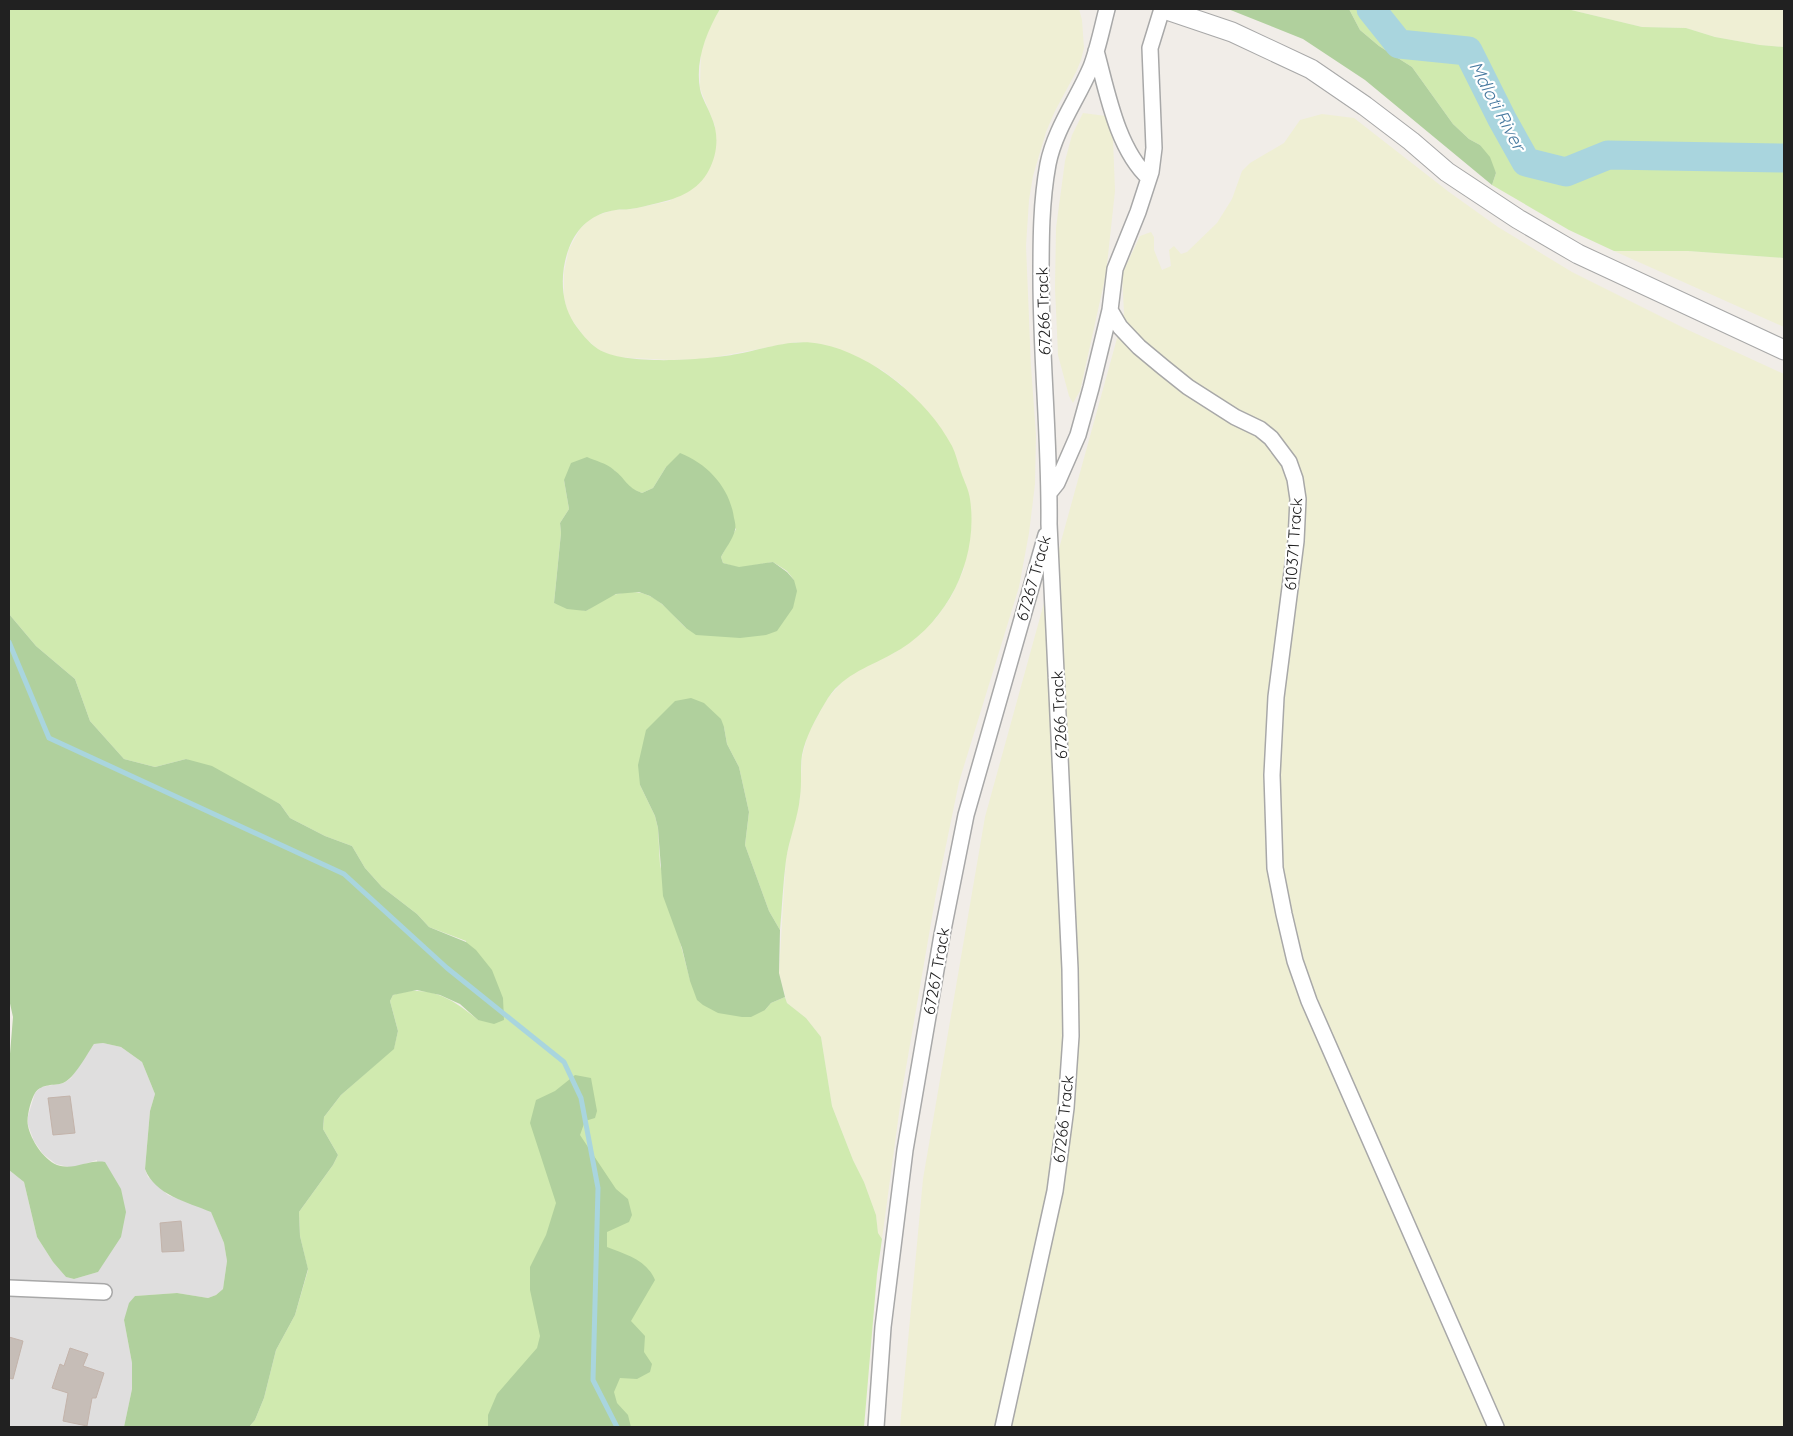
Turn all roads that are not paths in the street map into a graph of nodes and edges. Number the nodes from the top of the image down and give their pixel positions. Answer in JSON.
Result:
{"nodes":[{"id":1,"x":1107,"y":9,"type":"edge"},
{"id":2,"x":1163,"y":9,"type":"edge"},
{"id":3,"x":1096,"y":51,"type":"junction"},
{"id":4,"x":1149,"y":178,"type":"junction"},
{"id":5,"x":1110,"y":310,"type":"junction"},
{"id":6,"x":1784,"y":350,"type":"edge"},
{"id":7,"x":1049,"y":493,"type":"junction"},
{"id":8,"x":1049,"y":524,"type":"junction"},
{"id":9,"x":9,"y":1288,"type":"edge"},
{"id":10,"x":104,"y":1292,"type":"dead end"},
{"id":11,"x":876,"y":1427,"type":"edge"},
{"id":12,"x":1003,"y":1427,"type":"edge"},
{"id":13,"x":1496,"y":1427,"type":"edge"}],
"edges":[{"from":1,"to":3,"type":"street","name":"67266 Track"},
{"from":2,"to":4,"type":"street"},
{"from":2,"to":6,"type":"street"},
{"from":3,"to":4,"type":"street"},
{"from":3,"to":7,"type":"street","name":"67266 Track"},
{"from":4,"to":5,"type":"street"},
{"from":5,"to":7,"type":"street"},
{"from":5,"to":13,"type":"street","name":"610371 Track"},
{"from":7,"to":8,"type":"street","name":"67266 Track"},
{"from":8,"to":11,"type":"street","name":"67267 Track"},
{"from":8,"to":12,"type":"street","name":"67266 Track"},
{"from":9,"to":10,"type":"street"}]}
